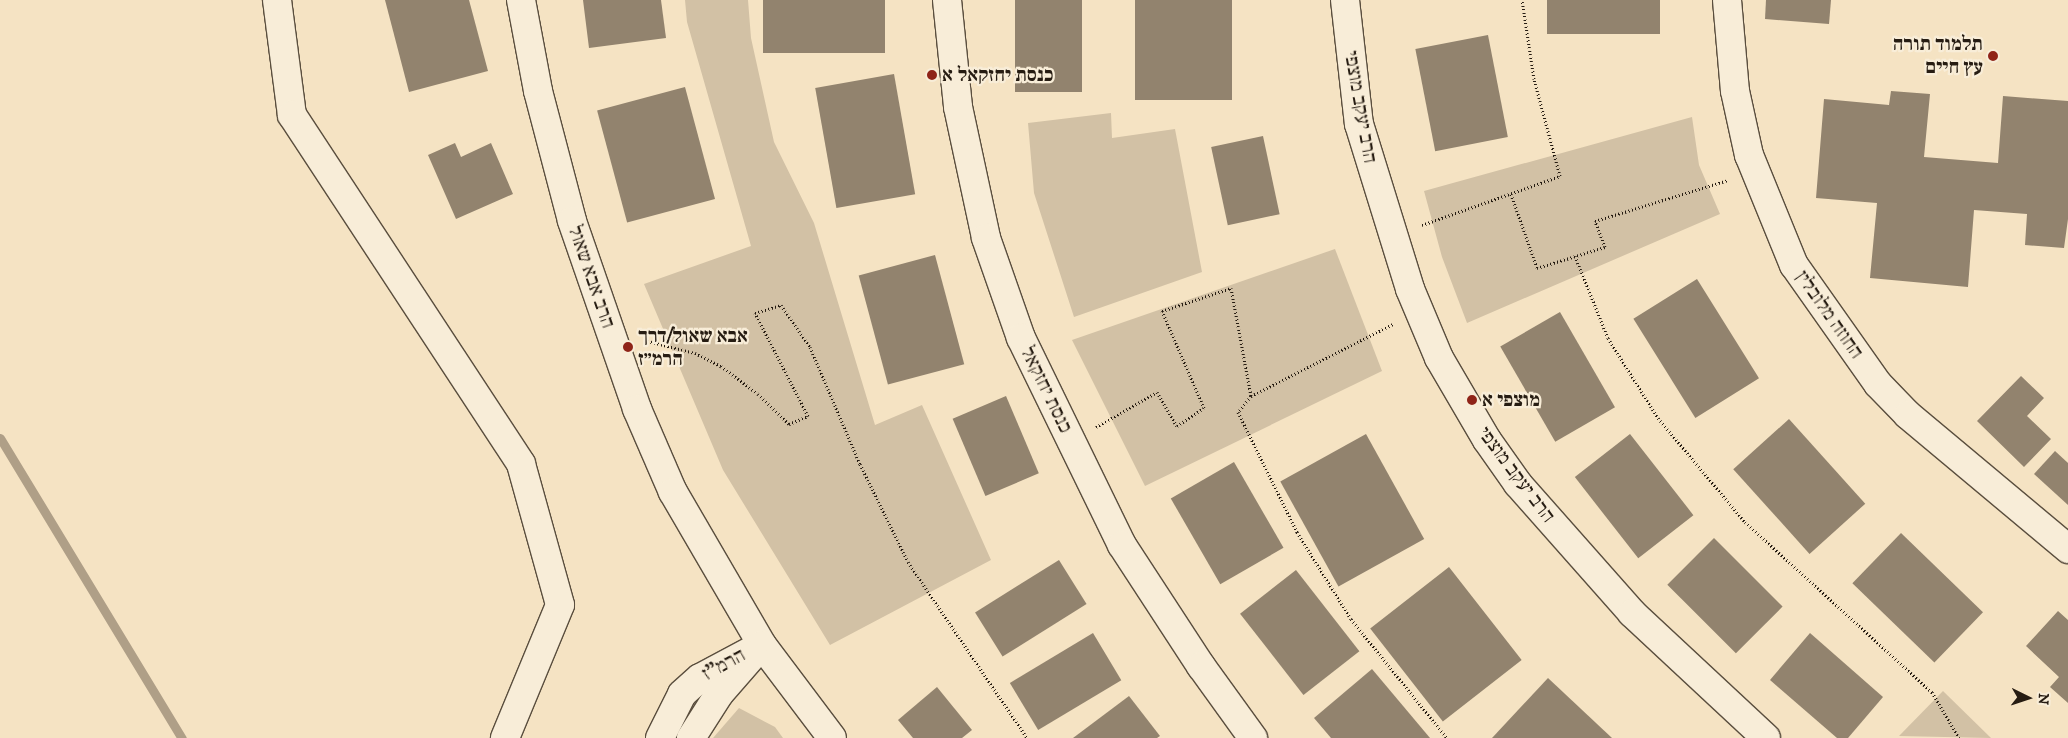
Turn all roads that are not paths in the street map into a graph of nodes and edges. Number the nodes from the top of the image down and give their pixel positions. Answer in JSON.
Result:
{"nodes":[{"id":1,"x":277,"y":0,"type":"edge"},
{"id":2,"x":521,"y":0,"type":"edge"},
{"id":3,"x":948,"y":0,"type":"edge"},
{"id":4,"x":1345,"y":0,"type":"edge"},
{"id":5,"x":1727,"y":0,"type":"edge"},
{"id":6,"x":2068,"y":549,"type":"edge"},
{"id":7,"x":762,"y":645,"type":"junction"},
{"id":8,"x":505,"y":738,"type":"edge"},
{"id":9,"x":660,"y":738,"type":"edge"},
{"id":10,"x":691,"y":738,"type":"edge"},
{"id":11,"x":832,"y":738,"type":"edge"},
{"id":12,"x":1253,"y":738,"type":"edge"},
{"id":13,"x":1766,"y":738,"type":"edge"}],
"edges":[{"from":1,"to":8,"type":"street"},
{"from":2,"to":7,"type":"street","name":"הרב אבא שאול"},
{"from":3,"to":12,"type":"street","name":"כנסת יחזקאל"},
{"from":4,"to":13,"type":"street","name":"הרב יעקב מוצפי"},
{"from":5,"to":6,"type":"street","name":"החוזה מלובלין"},
{"from":7,"to":9,"type":"street","name":"הרמ\"ז"},
{"from":7,"to":10,"type":"street","name":"הרמ\"ז"},
{"from":7,"to":11,"type":"street","name":"הרב אבא שאול"}]}
